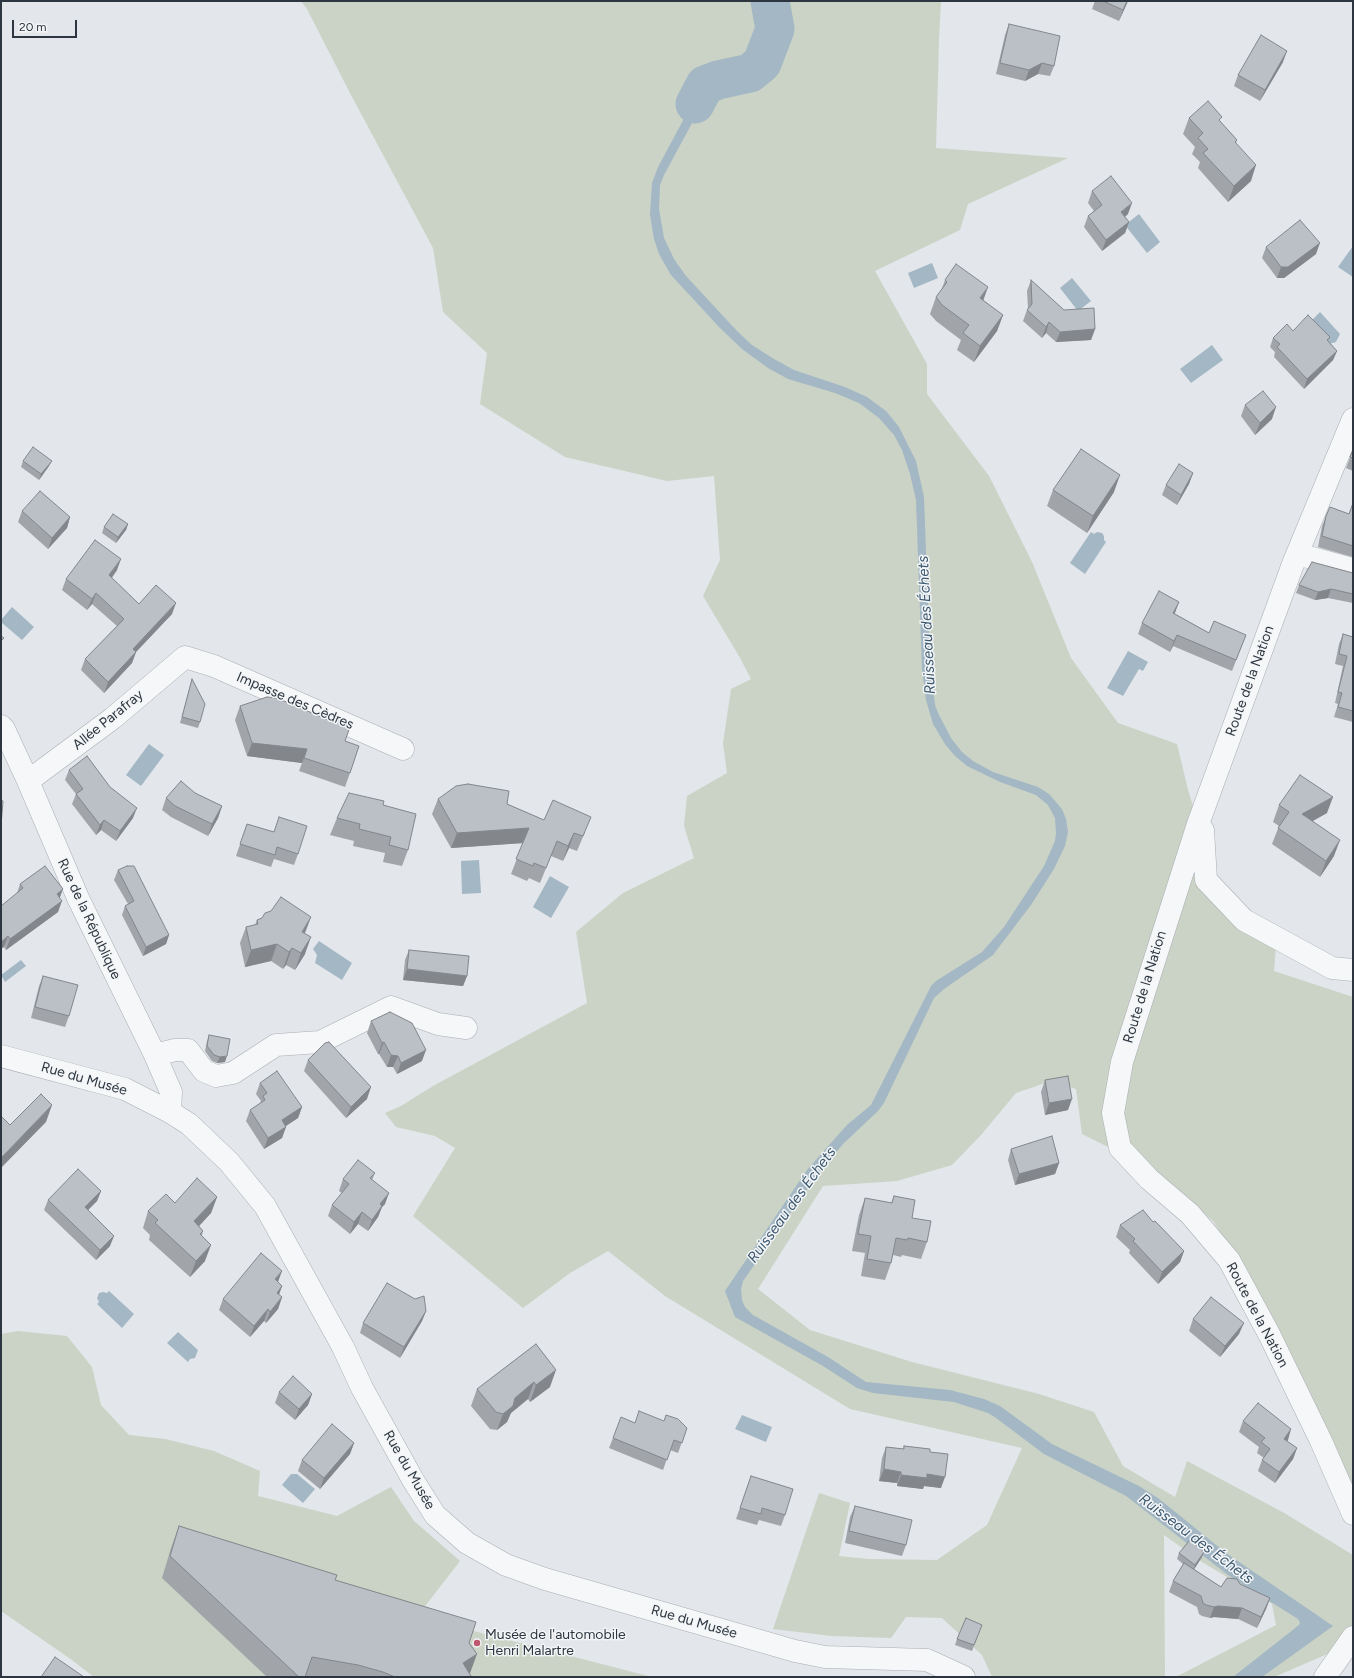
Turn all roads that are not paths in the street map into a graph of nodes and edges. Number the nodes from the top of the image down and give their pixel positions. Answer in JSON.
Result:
{"nodes":[{"id":1,"x":1353,"y":419,"type":"edge"},
{"id":2,"x":1297,"y":554,"type":"junction"},
{"id":3,"x":1353,"y":569,"type":"edge"},
{"id":4,"x":185,"y":657,"type":"joint"},
{"id":5,"x":1,"y":726,"type":"edge"},
{"id":6,"x":403,"y":749,"type":"dead end"},
{"id":7,"x":28,"y":781,"type":"junction"},
{"id":8,"x":1198,"y":824,"type":"junction"},
{"id":9,"x":1353,"y":970,"type":"edge"},
{"id":10,"x":466,"y":1028,"type":"dead end"},
{"id":11,"x":155,"y":1055,"type":"junction"},
{"id":12,"x":1,"y":1056,"type":"edge"},
{"id":13,"x":170,"y":1112,"type":"junction"},
{"id":14,"x":1353,"y":1514,"type":"edge"},
{"id":15,"x":1353,"y":1637,"type":"edge"},
{"id":16,"x":964,"y":1677,"type":"edge"},
{"id":17,"x":1325,"y":1677,"type":"edge"}],
"edges":[{"from":1,"to":2,"type":"street","name":"Route de la Nation"},
{"from":2,"to":3,"type":"street"},
{"from":2,"to":8,"type":"street","name":"Route de la Nation"},
{"from":4,"to":6,"type":"street","name":"Impasse des Cèdres"},
{"from":4,"to":7,"type":"street","name":"Allée Parafray"},
{"from":5,"to":7,"type":"street","name":"Rue de la République"},
{"from":7,"to":11,"type":"street","name":"Rue de la République"},
{"from":8,"to":9,"type":"street"},
{"from":8,"to":14,"type":"street","name":"Route de la Nation"},
{"from":10,"to":11,"type":"street"},
{"from":11,"to":13,"type":"street","name":"Rue de la République"},
{"from":12,"to":13,"type":"street","name":"Rue du Musée"},
{"from":13,"to":16,"type":"street","name":"Rue du Musée"},
{"from":15,"to":17,"type":"street"}]}
